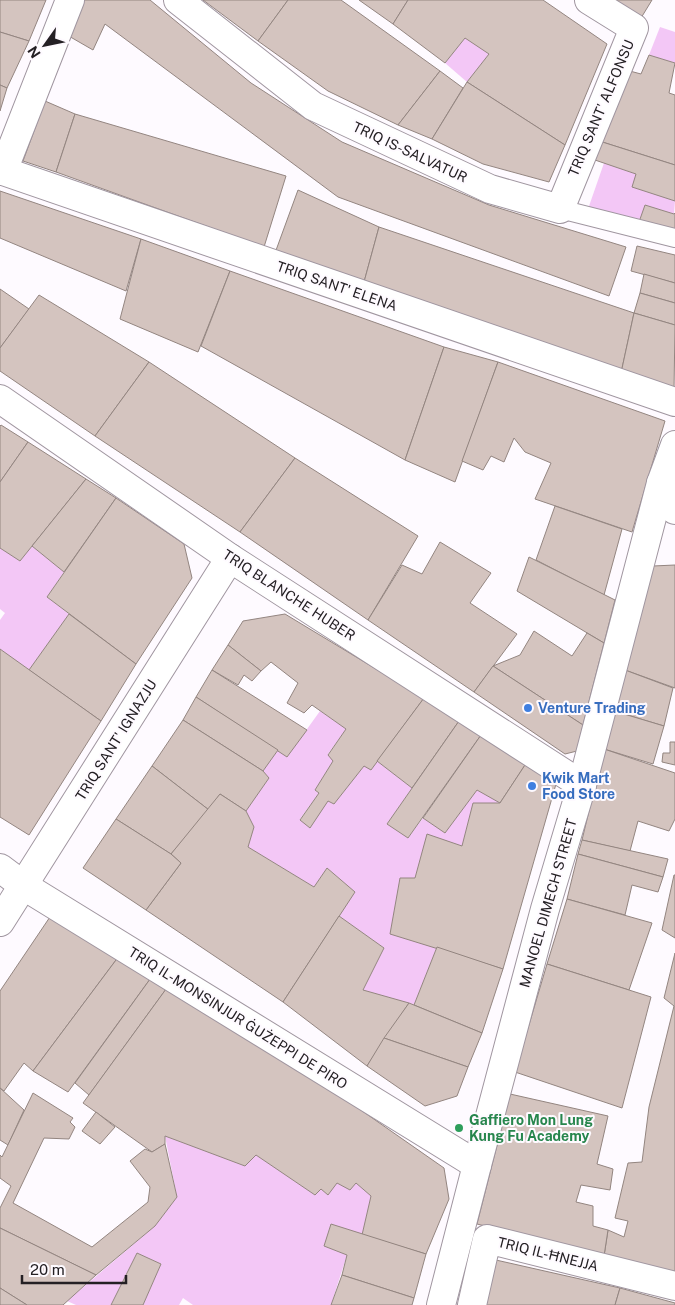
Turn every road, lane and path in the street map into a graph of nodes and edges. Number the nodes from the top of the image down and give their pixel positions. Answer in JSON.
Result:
{"nodes":[{"id":1,"x":70,"y":0,"type":"edge"},
{"id":2,"x":178,"y":0,"type":"edge"},
{"id":3,"x":589,"y":0,"type":"edge"},
{"id":4,"x":1,"y":171,"type":"edge"},
{"id":5,"x":560,"y":209,"type":"junction"},
{"id":6,"x":675,"y":238,"type":"edge"},
{"id":7,"x":0,"y":399,"type":"edge"},
{"id":8,"x":675,"y":402,"type":"edge"},
{"id":9,"x":675,"y":445,"type":"edge"},
{"id":10,"x":661,"y":482,"type":"junction"},
{"id":11,"x":675,"y":510,"type":"edge"},
{"id":12,"x":230,"y":558,"type":"junction"},
{"id":13,"x":582,"y":785,"type":"junction"},
{"id":14,"x":0,"y":868,"type":"edge"},
{"id":15,"x":24,"y":886,"type":"junction"},
{"id":16,"x":0,"y":922,"type":"edge"},
{"id":17,"x":476,"y":1165,"type":"junction"},
{"id":18,"x":675,"y":1286,"type":"edge"},
{"id":19,"x":441,"y":1305,"type":"edge"},
{"id":20,"x":472,"y":1305,"type":"edge"}],
"edges":[{"from":1,"to":4,"type":"street"},
{"from":2,"to":5,"type":"street","name":"TRIQ IS-SALVATUR"},
{"from":3,"to":5,"type":"street","name":"TRIQ SANT' ALFONSU"},
{"from":4,"to":8,"type":"street","name":"TRIQ SANT' ELENA"},
{"from":5,"to":6,"type":"lane","name":"TRIQ IS-SALVATUR"},
{"from":7,"to":12,"type":"street","name":"TRIQ BLANCHE HUBER"},
{"from":9,"to":10,"type":"street","name":"MANOEL DIMECH STREET"},
{"from":10,"to":11,"type":"street"},
{"from":10,"to":13,"type":"street","name":"MANOEL DIMECH STREET"},
{"from":12,"to":13,"type":"street","name":"TRIQ BLANCHE HUBER"},
{"from":12,"to":15,"type":"street","name":"TRIQ SANT' IGNAZJU"},
{"from":13,"to":17,"type":"street","name":"MANOEL DIMECH STREET"},
{"from":14,"to":15,"type":"street","name":"TRIQ IL-MONSINJUR ĠUŻEPPI DE PIRO"},
{"from":15,"to":16,"type":"street","name":"TRIQ SANT' IGNAZJU"},
{"from":15,"to":17,"type":"street","name":"TRIQ IL-MONSINJUR ĠUŻEPPI DE PIRO"},
{"from":17,"to":19,"type":"street","name":"MANOEL DIMECH STREET"},
{"from":18,"to":20,"type":"street","name":"TRIQ IL-ĦNEJJA"}]}
